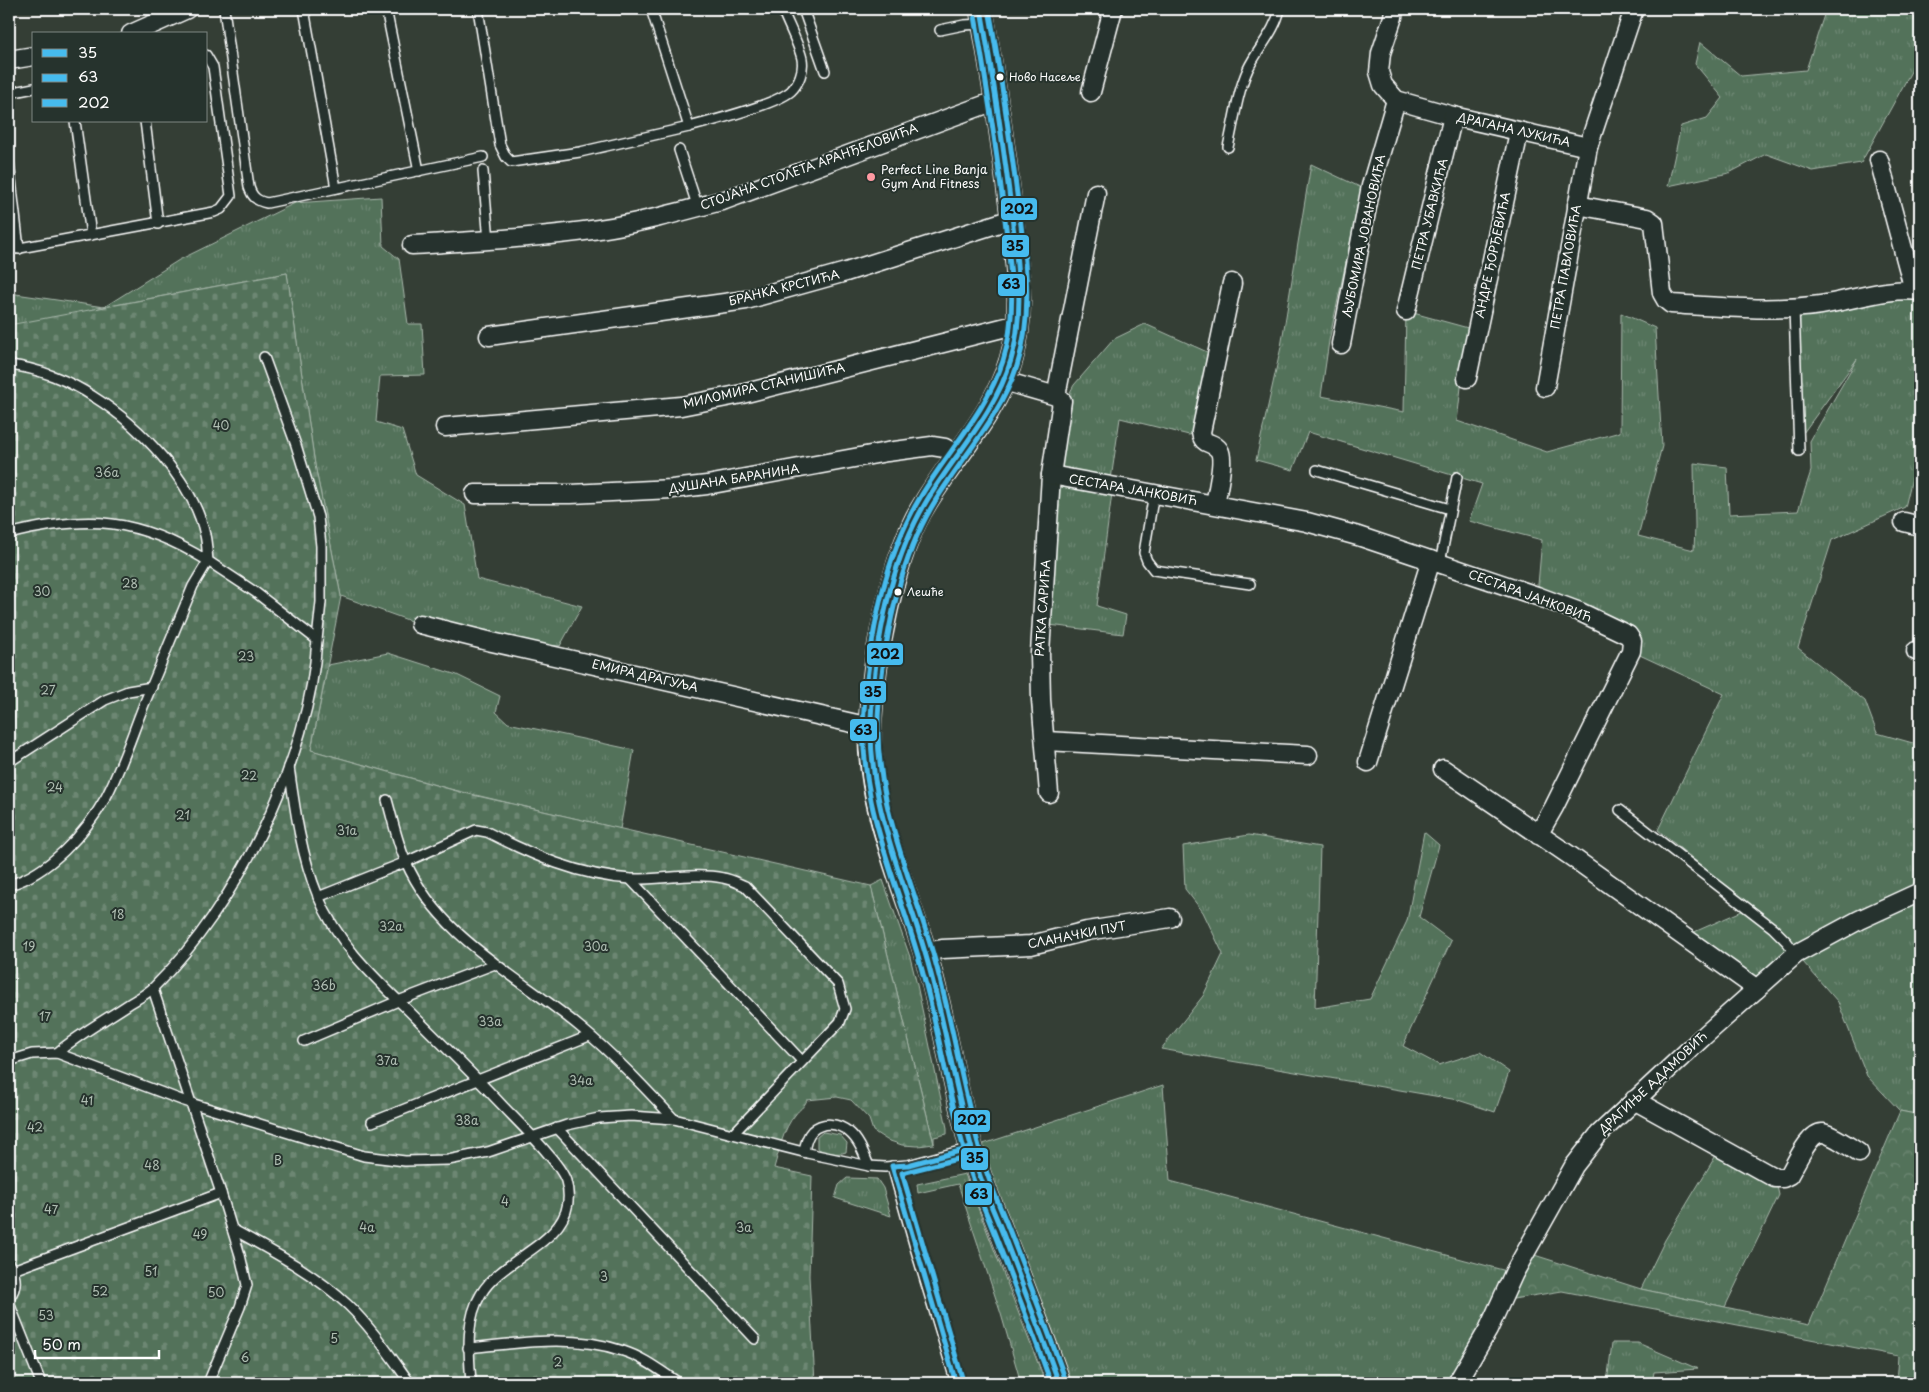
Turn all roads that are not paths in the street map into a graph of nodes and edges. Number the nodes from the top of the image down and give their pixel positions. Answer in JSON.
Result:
{"nodes":[{"id":1,"x":187,"y":9,"type":"edge"},
{"id":2,"x":224,"y":9,"type":"edge"},
{"id":3,"x":304,"y":9,"type":"edge"},
{"id":4,"x":386,"y":9,"type":"edge"},
{"id":5,"x":478,"y":9,"type":"edge"},
{"id":6,"x":651,"y":9,"type":"edge"},
{"id":7,"x":782,"y":9,"type":"edge"},
{"id":8,"x":803,"y":9,"type":"edge"},
{"id":9,"x":1113,"y":9,"type":"edge"},
{"id":10,"x":1280,"y":9,"type":"edge"},
{"id":11,"x":1394,"y":9,"type":"edge"},
{"id":12,"x":1634,"y":9,"type":"edge"},
{"id":13,"x":982,"y":16,"type":"edge"},
{"id":14,"x":940,"y":30,"type":"dead end"},
{"id":15,"x":135,"y":32,"type":"edge"},
{"id":16,"x":32,"y":56,"type":"edge"},
{"id":17,"x":208,"y":58,"type":"edge"},
{"id":18,"x":9,"y":60,"type":"edge"},
{"id":19,"x":824,"y":71,"type":"dead end"},
{"id":20,"x":32,"y":88,"type":"edge"},
{"id":21,"x":1091,"y":92,"type":"dead end"},
{"id":22,"x":9,"y":93,"type":"edge"},
{"id":23,"x":1396,"y":100,"type":"junction"},
{"id":24,"x":995,"y":101,"type":"junction"},
{"id":25,"x":1453,"y":116,"type":"junction"},
{"id":26,"x":75,"y":122,"type":"edge"},
{"id":27,"x":145,"y":122,"type":"edge"},
{"id":28,"x":689,"y":126,"type":"junction"},
{"id":29,"x":1520,"y":132,"type":"junction"},
{"id":30,"x":1588,"y":146,"type":"junction"},
{"id":31,"x":1228,"y":148,"type":"dead end"},
{"id":32,"x":679,"y":150,"type":"dead end"},
{"id":33,"x":483,"y":157,"type":"dead end"},
{"id":34,"x":1878,"y":160,"type":"dead end"},
{"id":35,"x":9,"y":162,"type":"edge"},
{"id":36,"x":419,"y":171,"type":"junction"},
{"id":37,"x":483,"y":171,"type":"dead end"},
{"id":38,"x":336,"y":188,"type":"junction"},
{"id":39,"x":1096,"y":193,"type":"dead end"},
{"id":40,"x":1577,"y":205,"type":"junction"},
{"id":41,"x":698,"y":208,"type":"junction"},
{"id":42,"x":1012,"y":219,"type":"junction"},
{"id":43,"x":158,"y":224,"type":"junction"},
{"id":44,"x":91,"y":235,"type":"junction"},
{"id":45,"x":489,"y":241,"type":"junction"},
{"id":46,"x":412,"y":245,"type":"dead end"},
{"id":47,"x":19,"y":249,"type":"junction"},
{"id":48,"x":9,"y":250,"type":"edge"},
{"id":49,"x":1232,"y":283,"type":"dead end"},
{"id":50,"x":1917,"y":291,"type":"edge"},
{"id":51,"x":1794,"y":308,"type":"junction"},
{"id":52,"x":1406,"y":311,"type":"dead end"},
{"id":53,"x":1018,"y":324,"type":"junction"},
{"id":54,"x":489,"y":336,"type":"dead end"},
{"id":55,"x":1341,"y":344,"type":"dead end"},
{"id":56,"x":264,"y":357,"type":"dead end"},
{"id":57,"x":9,"y":366,"type":"edge"},
{"id":58,"x":1467,"y":378,"type":"dead end"},
{"id":59,"x":1004,"y":381,"type":"junction"},
{"id":60,"x":1544,"y":387,"type":"dead end"},
{"id":61,"x":1056,"y":396,"type":"junction"},
{"id":62,"x":445,"y":427,"type":"dead end"},
{"id":63,"x":1799,"y":451,"type":"dead end"},
{"id":64,"x":959,"y":456,"type":"junction"},
{"id":65,"x":1317,"y":470,"type":"dead end"},
{"id":66,"x":1050,"y":475,"type":"junction"},
{"id":67,"x":1457,"y":477,"type":"dead end"},
{"id":68,"x":475,"y":494,"type":"dead end"},
{"id":69,"x":1154,"y":494,"type":"junction"},
{"id":70,"x":1216,"y":504,"type":"junction"},
{"id":71,"x":1450,"y":509,"type":"junction"},
{"id":72,"x":9,"y":534,"type":"edge"},
{"id":73,"x":208,"y":561,"type":"junction"},
{"id":74,"x":1436,"y":562,"type":"junction"},
{"id":75,"x":1250,"y":584,"type":"dead end"},
{"id":76,"x":420,"y":624,"type":"dead end"},
{"id":77,"x":317,"y":640,"type":"junction"},
{"id":78,"x":152,"y":687,"type":"junction"},
{"id":79,"x":870,"y":727,"type":"junction"},
{"id":80,"x":1046,"y":741,"type":"junction"},
{"id":81,"x":1308,"y":755,"type":"dead end"},
{"id":82,"x":9,"y":762,"type":"edge"},
{"id":83,"x":1368,"y":762,"type":"dead end"},
{"id":84,"x":289,"y":766,"type":"junction"},
{"id":85,"x":1443,"y":768,"type":"dead end"},
{"id":86,"x":1049,"y":793,"type":"dead end"},
{"id":87,"x":387,"y":800,"type":"dead end"},
{"id":88,"x":1620,"y":810,"type":"dead end"},
{"id":89,"x":1538,"y":835,"type":"junction"},
{"id":90,"x":406,"y":862,"type":"junction"},
{"id":91,"x":630,"y":879,"type":"junction"},
{"id":92,"x":9,"y":885,"type":"edge"},
{"id":93,"x":1920,"y":892,"type":"edge"},
{"id":94,"x":318,"y":897,"type":"junction"},
{"id":95,"x":1170,"y":918,"type":"dead end"},
{"id":96,"x":925,"y":952,"type":"junction"},
{"id":97,"x":1796,"y":954,"type":"junction"},
{"id":98,"x":495,"y":964,"type":"junction"},
{"id":99,"x":153,"y":989,"type":"junction"},
{"id":100,"x":1756,"y":989,"type":"junction"},
{"id":101,"x":398,"y":1001,"type":"junction"},
{"id":102,"x":590,"y":1036,"type":"junction"},
{"id":103,"x":304,"y":1041,"type":"dead end"},
{"id":104,"x":57,"y":1053,"type":"junction"},
{"id":105,"x":9,"y":1061,"type":"edge"},
{"id":106,"x":802,"y":1061,"type":"junction"},
{"id":107,"x":479,"y":1080,"type":"junction"},
{"id":108,"x":1634,"y":1100,"type":"junction"},
{"id":109,"x":192,"y":1103,"type":"junction"},
{"id":110,"x":674,"y":1119,"type":"junction"},
{"id":111,"x":372,"y":1122,"type":"dead end"},
{"id":112,"x":557,"y":1128,"type":"junction"},
{"id":113,"x":733,"y":1134,"type":"junction"},
{"id":114,"x":532,"y":1136,"type":"junction"},
{"id":115,"x":971,"y":1148,"type":"junction"},
{"id":116,"x":804,"y":1152,"type":"junction"},
{"id":117,"x":1859,"y":1152,"type":"dead end"},
{"id":118,"x":869,"y":1166,"type":"junction"},
{"id":119,"x":892,"y":1166,"type":"junction"},
{"id":120,"x":221,"y":1193,"type":"junction"},
{"id":121,"x":232,"y":1228,"type":"junction"},
{"id":122,"x":11,"y":1267,"type":"edge"},
{"id":123,"x":9,"y":1298,"type":"edge"},
{"id":124,"x":9,"y":1303,"type":"edge"},
{"id":125,"x":755,"y":1339,"type":"dead end"},
{"id":126,"x":468,"y":1348,"type":"junction"},
{"id":127,"x":41,"y":1383,"type":"edge"},
{"id":128,"x":208,"y":1383,"type":"edge"},
{"id":129,"x":410,"y":1383,"type":"edge"},
{"id":130,"x":471,"y":1383,"type":"edge"},
{"id":131,"x":679,"y":1383,"type":"edge"},
{"id":132,"x":956,"y":1383,"type":"edge"},
{"id":133,"x":1059,"y":1383,"type":"edge"},
{"id":134,"x":1457,"y":1383,"type":"edge"}],
"edges":[{"from":1,"to":15,"type":"street"},
{"from":2,"to":38,"type":"lane"},
{"from":3,"to":38,"type":"lane"},
{"from":4,"to":36,"type":"lane"},
{"from":5,"to":28,"type":"lane"},
{"from":6,"to":28,"type":"lane"},
{"from":7,"to":28,"type":"lane"},
{"from":8,"to":19,"type":"lane"},
{"from":9,"to":21,"type":"street"},
{"from":10,"to":31,"type":"lane"},
{"from":11,"to":23,"type":"street"},
{"from":12,"to":30,"type":"street","name":"ДРАГАНА ЛУКИЋА"},
{"from":13,"to":14,"type":"lane"},
{"from":13,"to":24,"type":"street"},
{"from":16,"to":18,"type":"street"},
{"from":17,"to":43,"type":"lane"},
{"from":20,"to":22,"type":"lane"},
{"from":23,"to":25,"type":"street","name":"ДРАГАНА ЛУКИЋА"},
{"from":23,"to":55,"type":"street","name":"ЉУБОМИРА ЈОВАНОВИЋА"},
{"from":24,"to":41,"type":"street","name":"СТОЈАНА СТОЛЕТА АРАНЂЕЛОВИЋА"},
{"from":24,"to":42,"type":"street"},
{"from":25,"to":29,"type":"street","name":"ДРАГАНА ЛУКИЋА"},
{"from":25,"to":52,"type":"street","name":"ПЕТРА УБАВКИЋА"},
{"from":26,"to":44,"type":"lane"},
{"from":27,"to":43,"type":"lane"},
{"from":29,"to":30,"type":"street","name":"ДРАГАНА ЛУКИЋА"},
{"from":29,"to":58,"type":"street","name":"АНДРЕ ЂОРЂЕВИЋА"},
{"from":30,"to":40,"type":"street","name":"ПЕТРА ПАВЛОВИЋА"},
{"from":32,"to":41,"type":"lane"},
{"from":33,"to":36,"type":"lane"},
{"from":34,"to":50,"type":"street"},
{"from":35,"to":47,"type":"lane"},
{"from":36,"to":38,"type":"lane"},
{"from":37,"to":45,"type":"lane"},
{"from":39,"to":61,"type":"street"},
{"from":40,"to":51,"type":"street"},
{"from":40,"to":60,"type":"street","name":"ПЕТРА ПАВЛОВИЋА"},
{"from":41,"to":45,"type":"street","name":"СТОЈАНА СТОЛЕТА АРАНЂЕЛОВИЋА"},
{"from":42,"to":53,"type":"street"},
{"from":42,"to":54,"type":"street","name":"БРАНКА КРСТИЋА"},
{"from":43,"to":44,"type":"lane"},
{"from":44,"to":47,"type":"lane"},
{"from":45,"to":46,"type":"street","name":"СТОЈАНА СТОЛЕТА АРАНЂЕЛОВИЋА"},
{"from":47,"to":48,"type":"lane"},
{"from":49,"to":70,"type":"street","name":"СЕСТАРА ЈАНКОВИЋ"},
{"from":50,"to":51,"type":"street"},
{"from":51,"to":63,"type":"lane"},
{"from":53,"to":59,"type":"street"},
{"from":53,"to":62,"type":"street","name":"МИЛОМИРА СТАНИШИЋА"},
{"from":56,"to":77,"type":"lane"},
{"from":57,"to":73,"type":"lane"},
{"from":59,"to":61,"type":"street"},
{"from":59,"to":64,"type":"street"},
{"from":61,"to":66,"type":"street","name":"РАТКА САРИЋА"},
{"from":64,"to":68,"type":"street","name":"ДУШАНА БАРАНИНА"},
{"from":64,"to":79,"type":"street"},
{"from":65,"to":71,"type":"lane"},
{"from":66,"to":69,"type":"street","name":"СЕСТАРА ЈАНКОВИЋ"},
{"from":66,"to":80,"type":"street","name":"РАТКА САРИЋА"},
{"from":67,"to":71,"type":"lane"},
{"from":69,"to":70,"type":"street","name":"СЕСТАРА ЈАНКОВИЋ"},
{"from":69,"to":75,"type":"lane"},
{"from":70,"to":74,"type":"street","name":"СЕСТАРА ЈАНКОВИЋ"},
{"from":71,"to":74,"type":"lane"},
{"from":72,"to":73,"type":"lane"},
{"from":73,"to":77,"type":"lane"},
{"from":73,"to":78,"type":"lane"},
{"from":74,"to":83,"type":"street"},
{"from":74,"to":89,"type":"street","name":"СЕСТАРА ЈАНКОВИЋ"},
{"from":76,"to":79,"type":"street","name":"ЕМИРА ДРАГУЉА"},
{"from":77,"to":84,"type":"lane"},
{"from":78,"to":82,"type":"lane"},
{"from":78,"to":92,"type":"lane"},
{"from":79,"to":96,"type":"street"},
{"from":80,"to":81,"type":"street"},
{"from":80,"to":86,"type":"street","name":"РАТКА САРИЋА"},
{"from":84,"to":94,"type":"lane"},
{"from":84,"to":99,"type":"lane"},
{"from":85,"to":89,"type":"street"},
{"from":87,"to":90,"type":"lane"},
{"from":88,"to":97,"type":"lane"},
{"from":89,"to":100,"type":"street"},
{"from":90,"to":91,"type":"lane"},
{"from":90,"to":94,"type":"lane"},
{"from":90,"to":98,"type":"lane"},
{"from":91,"to":106,"type":"lane"},
{"from":91,"to":106,"type":"lane"},
{"from":93,"to":97,"type":"street","name":"ДРАГИЊЕ АДАМОВИЋ"},
{"from":94,"to":101,"type":"lane"},
{"from":95,"to":96,"type":"street","name":"СЛАНАЧКИ ПУТ"},
{"from":96,"to":115,"type":"street"},
{"from":97,"to":100,"type":"street","name":"ДРАГИЊЕ АДАМОВИЋ"},
{"from":98,"to":101,"type":"lane"},
{"from":98,"to":102,"type":"lane"},
{"from":99,"to":104,"type":"lane"},
{"from":99,"to":109,"type":"lane"},
{"from":100,"to":108,"type":"street","name":"ДРАГИЊЕ АДАМОВИЋ"},
{"from":101,"to":103,"type":"lane"},
{"from":101,"to":107,"type":"lane"},
{"from":102,"to":107,"type":"lane"},
{"from":102,"to":110,"type":"lane"},
{"from":104,"to":105,"type":"lane"},
{"from":104,"to":109,"type":"lane"},
{"from":106,"to":113,"type":"lane"},
{"from":107,"to":111,"type":"lane"},
{"from":107,"to":114,"type":"lane"},
{"from":108,"to":117,"type":"street"},
{"from":108,"to":134,"type":"street","name":"ДРАГИЊЕ АДАМОВИЋ"},
{"from":109,"to":114,"type":"lane"},
{"from":109,"to":120,"type":"lane"},
{"from":110,"to":112,"type":"lane"},
{"from":110,"to":113,"type":"lane"},
{"from":112,"to":114,"type":"lane"},
{"from":112,"to":125,"type":"lane"},
{"from":113,"to":116,"type":"lane"},
{"from":114,"to":126,"type":"lane"},
{"from":115,"to":119,"type":"lane"},
{"from":115,"to":133,"type":"street"},
{"from":116,"to":118,"type":"lane"},
{"from":116,"to":118,"type":"lane"},
{"from":118,"to":119,"type":"lane"},
{"from":119,"to":132,"type":"lane"},
{"from":120,"to":121,"type":"lane"},
{"from":120,"to":122,"type":"lane"},
{"from":121,"to":128,"type":"lane"},
{"from":121,"to":129,"type":"lane"},
{"from":122,"to":123,"type":"lane"},
{"from":124,"to":127,"type":"lane"},
{"from":126,"to":130,"type":"lane"},
{"from":126,"to":131,"type":"lane"}]}
